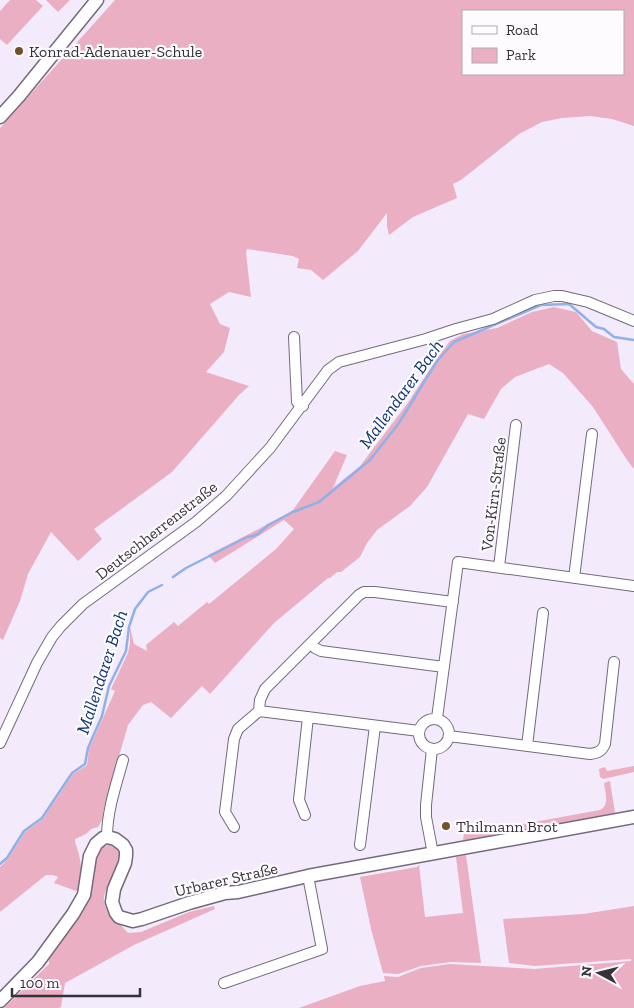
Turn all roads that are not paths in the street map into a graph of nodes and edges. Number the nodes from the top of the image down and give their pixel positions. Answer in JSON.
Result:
{"nodes":[{"id":1,"x":96,"y":0,"type":"edge"},
{"id":2,"x":0,"y":117,"type":"edge"},
{"id":3,"x":634,"y":321,"type":"edge"},
{"id":4,"x":294,"y":337,"type":"dead end"},
{"id":5,"x":303,"y":406,"type":"junction"},
{"id":6,"x":516,"y":425,"type":"dead end"},
{"id":7,"x":592,"y":434,"type":"dead end"},
{"id":8,"x":499,"y":567,"type":"junction"},
{"id":9,"x":574,"y":578,"type":"junction"},
{"id":10,"x":634,"y":586,"type":"edge"},
{"id":11,"x":453,"y":602,"type":"junction"},
{"id":12,"x":543,"y":614,"type":"dead end"},
{"id":13,"x":311,"y":643,"type":"junction"},
{"id":14,"x":614,"y":662,"type":"dead end"},
{"id":15,"x":444,"y":667,"type":"junction"},
{"id":16,"x":259,"y":710,"type":"junction"},
{"id":17,"x":308,"y":717,"type":"junction"},
{"id":18,"x":437,"y":718,"type":"junction"},
{"id":19,"x":376,"y":726,"type":"junction"},
{"id":20,"x":419,"y":731,"type":"junction"},
{"id":21,"x":450,"y":736,"type":"junction"},
{"id":22,"x":0,"y":743,"type":"edge"},
{"id":23,"x":526,"y":746,"type":"junction"},
{"id":24,"x":432,"y":749,"type":"junction"},
{"id":25,"x":123,"y":760,"type":"dead end"},
{"id":26,"x":304,"y":815,"type":"dead end"},
{"id":27,"x":634,"y":817,"type":"edge"},
{"id":28,"x":234,"y":827,"type":"dead end"},
{"id":29,"x":107,"y":837,"type":"junction"},
{"id":30,"x":360,"y":845,"type":"dead end"},
{"id":31,"x":433,"y":854,"type":"junction"},
{"id":32,"x":308,"y":876,"type":"junction"},
{"id":33,"x":224,"y":983,"type":"dead end"},
{"id":34,"x":0,"y":1001,"type":"edge"}],
"edges":[{"from":1,"to":2,"type":"street"},
{"from":3,"to":5,"type":"street","name":"Deutschherrenstraße"},
{"from":4,"to":5,"type":"street"},
{"from":5,"to":22,"type":"street","name":"Deutschherrenstraße"},
{"from":6,"to":8,"type":"street","name":"Von-Kirn-Straße"},
{"from":7,"to":9,"type":"street"},
{"from":8,"to":9,"type":"street"},
{"from":8,"to":11,"type":"street"},
{"from":9,"to":10,"type":"street"},
{"from":11,"to":13,"type":"street"},
{"from":11,"to":15,"type":"street"},
{"from":12,"to":23,"type":"street"},
{"from":13,"to":15,"type":"street"},
{"from":13,"to":16,"type":"street"},
{"from":14,"to":23,"type":"street"},
{"from":15,"to":18,"type":"street"},
{"from":16,"to":17,"type":"street"},
{"from":16,"to":28,"type":"street"},
{"from":17,"to":19,"type":"street"},
{"from":17,"to":26,"type":"street"},
{"from":18,"to":20,"type":"street"},
{"from":18,"to":21,"type":"street"},
{"from":19,"to":20,"type":"street"},
{"from":19,"to":30,"type":"street"},
{"from":20,"to":24,"type":"street"},
{"from":21,"to":23,"type":"street"},
{"from":21,"to":24,"type":"street"},
{"from":24,"to":31,"type":"street"},
{"from":25,"to":29,"type":"street"},
{"from":27,"to":31,"type":"street","name":"Urbarer Straße"},
{"from":29,"to":32,"type":"street","name":"Urbarer Straße"},
{"from":29,"to":34,"type":"street"},
{"from":31,"to":32,"type":"street","name":"Urbarer Straße"},
{"from":32,"to":33,"type":"street"}]}
